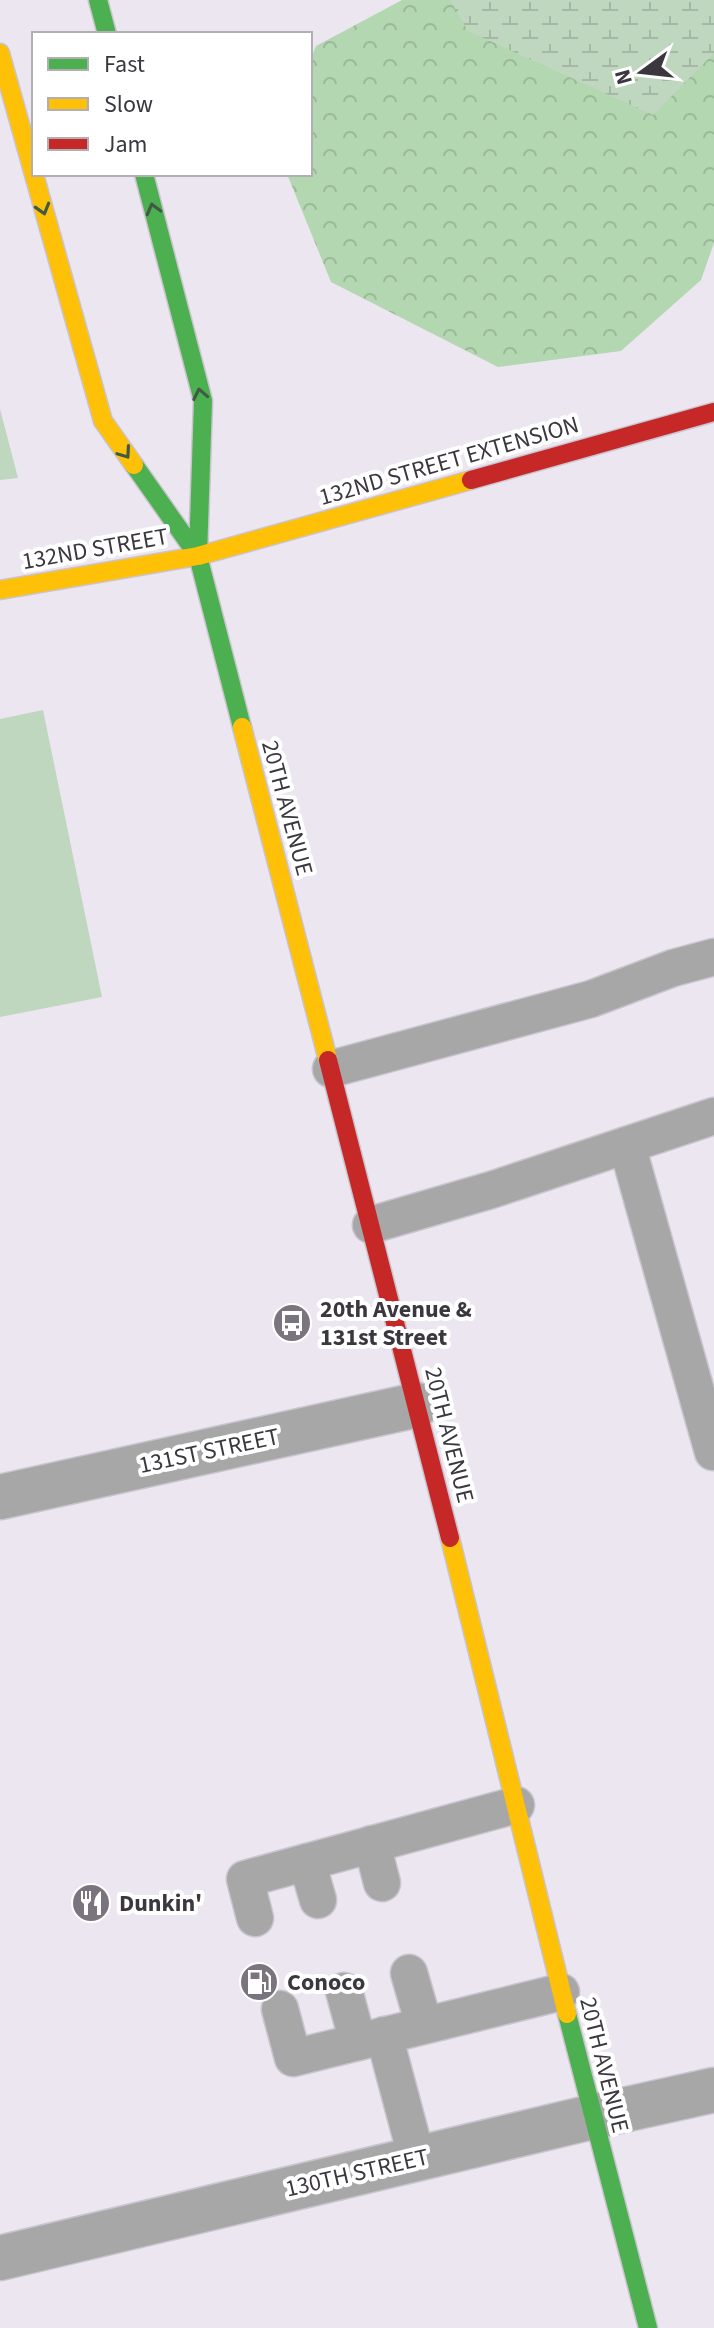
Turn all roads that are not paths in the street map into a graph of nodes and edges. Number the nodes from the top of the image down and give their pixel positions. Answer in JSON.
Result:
{"nodes":[{"id":1,"x":98,"y":0,"type":"edge"},
{"id":2,"x":106,"y":32,"type":"edge"},
{"id":3,"x":0,"y":53,"type":"edge"},
{"id":4,"x":32,"y":167,"type":"edge"},
{"id":5,"x":34,"y":176,"type":"edge"},
{"id":6,"x":145,"y":176,"type":"edge"},
{"id":7,"x":714,"y":412,"type":"edge"},
{"id":8,"x":198,"y":556,"type":"junction"},
{"id":9,"x":0,"y":590,"type":"edge"},
{"id":10,"x":714,"y":957,"type":"edge"},
{"id":11,"x":331,"y":1069,"type":"junction"},
{"id":12,"x":714,"y":1116,"type":"edge"},
{"id":13,"x":627,"y":1145,"type":"junction"},
{"id":14,"x":371,"y":1225,"type":"junction"},
{"id":15,"x":417,"y":1405,"type":"junction"},
{"id":16,"x":713,"y":1452,"type":"edge"},
{"id":17,"x":0,"y":1497,"type":"edge"},
{"id":18,"x":516,"y":1805,"type":"junction"},
{"id":19,"x":372,"y":1844,"type":"junction"},
{"id":20,"x":307,"y":1862,"type":"junction"},
{"id":21,"x":382,"y":1883,"type":"dead end"},
{"id":22,"x":318,"y":1900,"type":"dead end"},
{"id":23,"x":255,"y":1918,"type":"dead end"},
{"id":24,"x":409,"y":1973,"type":"dead end"},
{"id":25,"x":344,"y":1991,"type":"dead end"},
{"id":26,"x":561,"y":1992,"type":"junction"},
{"id":27,"x":280,"y":2009,"type":"dead end"},
{"id":28,"x":424,"y":2025,"type":"junction"},
{"id":29,"x":371,"y":2039,"type":"junction"},
{"id":30,"x":714,"y":2090,"type":"edge"},
{"id":31,"x":592,"y":2117,"type":"junction"},
{"id":32,"x":417,"y":2159,"type":"junction"},
{"id":33,"x":0,"y":2258,"type":"edge"},
{"id":34,"x":648,"y":2328,"type":"edge"}],
"edges":[{"from":1,"to":2,"type":"street"},
{"from":3,"to":4,"type":"street","name":"20TH AVENUE","one_way":true},
{"from":5,"to":8,"type":"street","name":"20TH AVENUE","one_way":true},
{"from":8,"to":6,"type":"street","name":"20TH AVENUE","one_way":true},
{"from":7,"to":8,"type":"street","name":"132ND STREET EXTENSION"},
{"from":8,"to":9,"type":"street","name":"132ND STREET"},
{"from":8,"to":11,"type":"street","name":"20TH AVENUE"},
{"from":10,"to":11,"type":"lane"},
{"from":11,"to":14,"type":"street","name":"20TH AVENUE"},
{"from":12,"to":13,"type":"lane"},
{"from":13,"to":14,"type":"lane"},
{"from":13,"to":16,"type":"lane"},
{"from":14,"to":15,"type":"street","name":"20TH AVENUE"},
{"from":15,"to":17,"type":"street","name":"131ST STREET"},
{"from":15,"to":18,"type":"street","name":"20TH AVENUE"},
{"from":18,"to":19,"type":"lane"},
{"from":18,"to":26,"type":"street","name":"20TH AVENUE"},
{"from":19,"to":20,"type":"lane"},
{"from":19,"to":21,"type":"lane"},
{"from":20,"to":22,"type":"lane"},
{"from":20,"to":23,"type":"lane"},
{"from":24,"to":28,"type":"lane"},
{"from":25,"to":29,"type":"lane"},
{"from":26,"to":28,"type":"lane"},
{"from":26,"to":31,"type":"street","name":"20TH AVENUE"},
{"from":27,"to":29,"type":"lane"},
{"from":28,"to":29,"type":"lane"},
{"from":29,"to":32,"type":"lane"},
{"from":30,"to":31,"type":"street","name":"130TH STREET"},
{"from":31,"to":32,"type":"street","name":"130TH STREET"},
{"from":31,"to":34,"type":"street","name":"20TH AVENUE"},
{"from":32,"to":33,"type":"street","name":"130TH STREET"}]}
